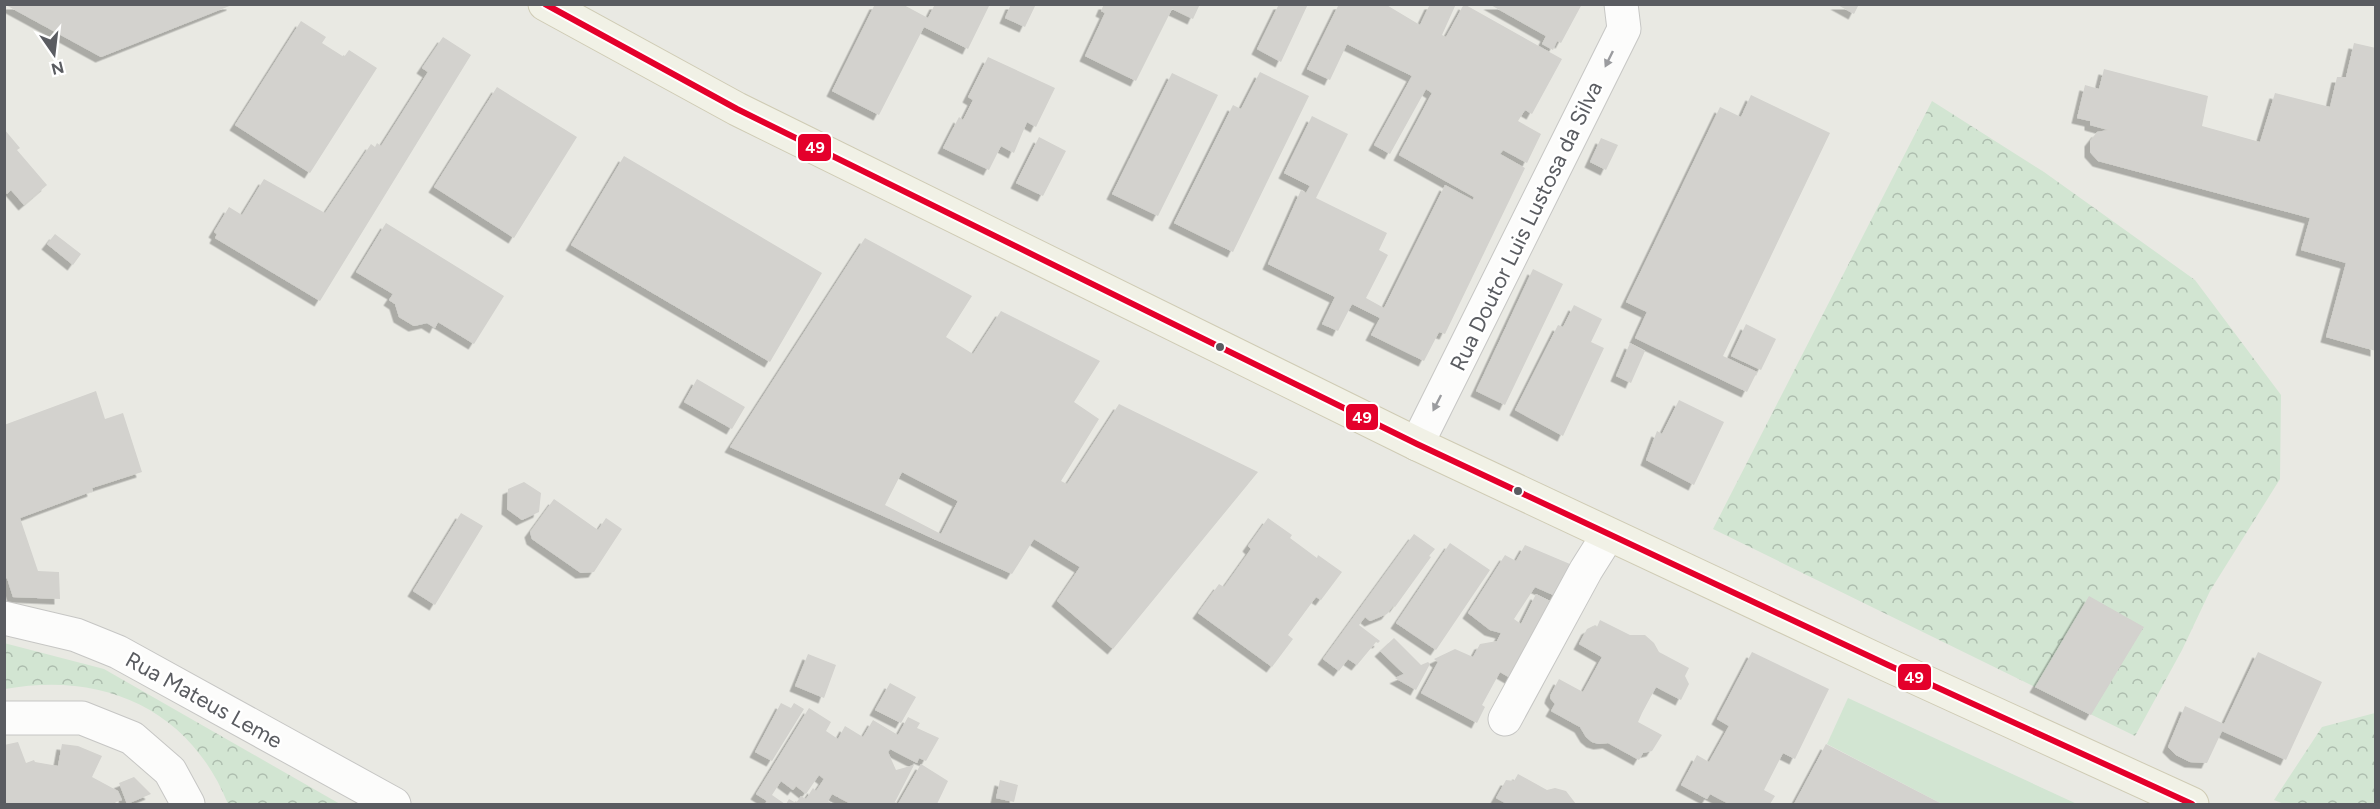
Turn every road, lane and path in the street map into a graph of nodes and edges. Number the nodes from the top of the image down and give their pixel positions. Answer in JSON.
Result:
{"nodes":[{"id":1,"x":544,"y":4,"type":"edge"},
{"id":2,"x":1620,"y":4,"type":"edge"},
{"id":3,"x":1417,"y":444,"type":"junction"},
{"id":4,"x":1608,"y":535,"type":"junction"},
{"id":5,"x":4,"y":618,"type":"edge"},
{"id":6,"x":4,"y":718,"type":"edge"},
{"id":7,"x":1505,"y":719,"type":"dead end"},
{"id":8,"x":188,"y":804,"type":"edge"},
{"id":9,"x":394,"y":804,"type":"edge"},
{"id":10,"x":2192,"y":804,"type":"edge"}],
"edges":[{"from":1,"to":3,"type":"main road"},
{"from":2,"to":3,"type":"street","name":"Rua Doutor Luis Lustosa da Silva","one_way":true},
{"from":3,"to":4,"type":"main road"},
{"from":4,"to":7,"type":"street"},
{"from":4,"to":10,"type":"main road"},
{"from":5,"to":9,"type":"street","name":"Rua Mateus Leme"},
{"from":6,"to":8,"type":"street"}]}
